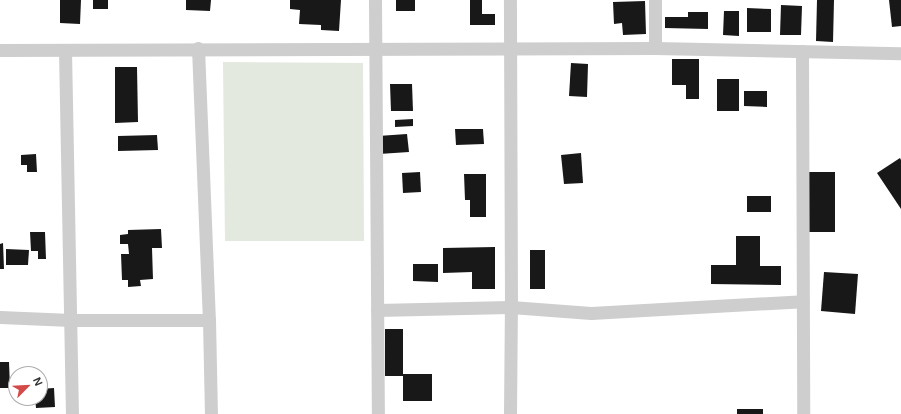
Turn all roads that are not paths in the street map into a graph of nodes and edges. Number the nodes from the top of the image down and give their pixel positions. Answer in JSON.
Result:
{"nodes":[{"id":1,"x":375,"y":0,"type":"edge"},
{"id":2,"x":510,"y":0,"type":"edge"},
{"id":3,"x":655,"y":0,"type":"edge"},
{"id":4,"x":198,"y":48,"type":"junction"},
{"id":5,"x":376,"y":48,"type":"junction"},
{"id":6,"x":510,"y":48,"type":"junction"},
{"id":7,"x":655,"y":48,"type":"junction"},
{"id":8,"x":0,"y":50,"type":"edge"},
{"id":9,"x":65,"y":50,"type":"junction"},
{"id":10,"x":802,"y":51,"type":"junction"},
{"id":11,"x":901,"y":53,"type":"edge"},
{"id":12,"x":803,"y":301,"type":"junction"},
{"id":13,"x":511,"y":308,"type":"junction"},
{"id":14,"x":377,"y":310,"type":"junction"},
{"id":15,"x":0,"y":317,"type":"edge"},
{"id":16,"x":71,"y":320,"type":"junction"},
{"id":17,"x":209,"y":320,"type":"junction"},
{"id":18,"x":72,"y":414,"type":"edge"},
{"id":19,"x":210,"y":414,"type":"edge"},
{"id":20,"x":378,"y":414,"type":"edge"},
{"id":21,"x":510,"y":414,"type":"edge"},
{"id":22,"x":803,"y":414,"type":"edge"}],
"edges":[{"from":1,"to":5,"type":"street"},
{"from":2,"to":6,"type":"street"},
{"from":3,"to":7,"type":"street"},
{"from":4,"to":5,"type":"street"},
{"from":4,"to":9,"type":"street"},
{"from":4,"to":17,"type":"street"},
{"from":5,"to":6,"type":"street"},
{"from":5,"to":14,"type":"street"},
{"from":6,"to":7,"type":"street"},
{"from":6,"to":13,"type":"street"},
{"from":7,"to":10,"type":"street"},
{"from":8,"to":9,"type":"street"},
{"from":9,"to":16,"type":"street"},
{"from":10,"to":11,"type":"street"},
{"from":10,"to":12,"type":"street"},
{"from":12,"to":13,"type":"street"},
{"from":12,"to":22,"type":"street"},
{"from":13,"to":14,"type":"street"},
{"from":13,"to":21,"type":"street"},
{"from":14,"to":20,"type":"street"},
{"from":15,"to":16,"type":"street"},
{"from":16,"to":17,"type":"street"},
{"from":16,"to":18,"type":"street"},
{"from":17,"to":19,"type":"street"}]}
